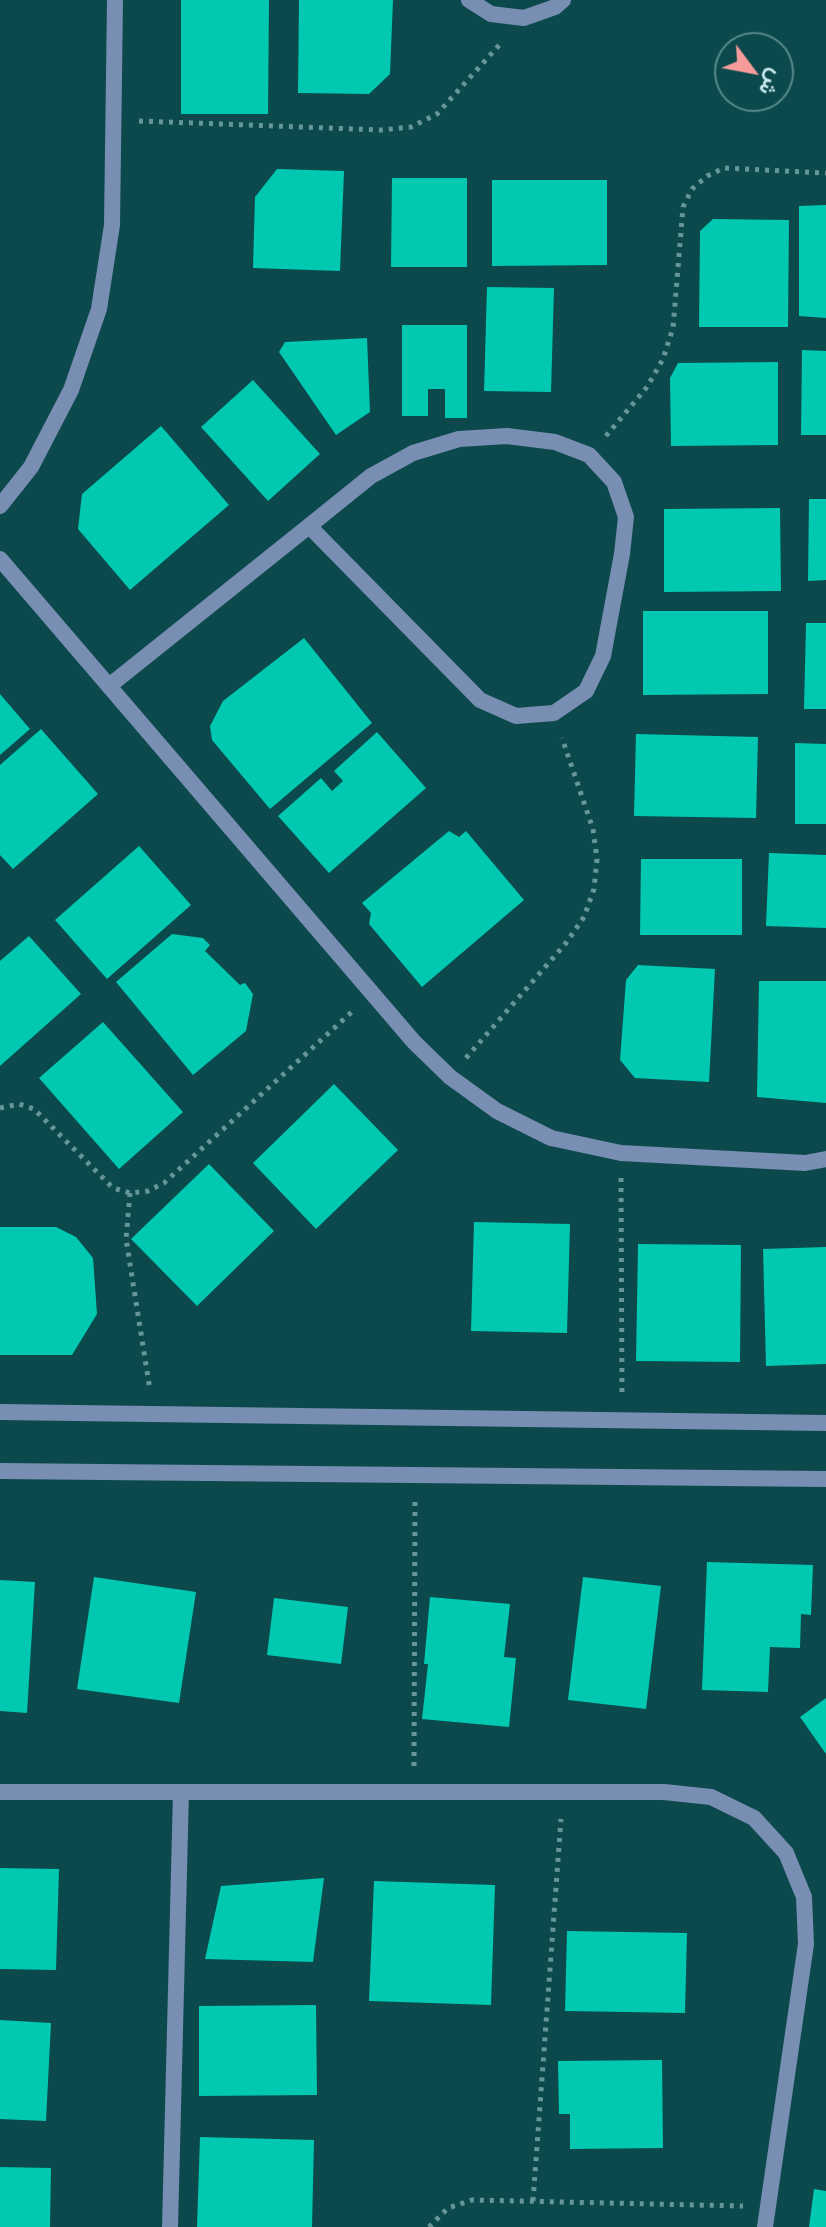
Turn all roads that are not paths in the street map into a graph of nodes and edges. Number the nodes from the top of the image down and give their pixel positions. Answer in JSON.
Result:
{"nodes":[{"id":1,"x":115,"y":0,"type":"edge"},
{"id":2,"x":469,"y":0,"type":"edge"},
{"id":3,"x":563,"y":0,"type":"edge"},
{"id":4,"x":0,"y":506,"type":"edge"},
{"id":5,"x":309,"y":526,"type":"junction"},
{"id":6,"x":0,"y":559,"type":"edge"},
{"id":7,"x":109,"y":686,"type":"junction"},
{"id":8,"x":826,"y":1159,"type":"edge"},
{"id":9,"x":0,"y":1412,"type":"edge"},
{"id":10,"x":826,"y":1423,"type":"edge"},
{"id":11,"x":0,"y":1471,"type":"edge"},
{"id":12,"x":826,"y":1479,"type":"edge"},
{"id":13,"x":0,"y":1792,"type":"edge"},
{"id":14,"x":181,"y":1792,"type":"junction"},
{"id":15,"x":170,"y":2227,"type":"edge"},
{"id":16,"x":765,"y":2227,"type":"edge"}],
"edges":[{"from":1,"to":4,"type":"street"},
{"from":2,"to":3,"type":"street"},
{"from":5,"to":5,"type":"street"},
{"from":5,"to":7,"type":"street"},
{"from":6,"to":7,"type":"street"},
{"from":7,"to":8,"type":"street"},
{"from":9,"to":10,"type":"street"},
{"from":11,"to":12,"type":"street"},
{"from":13,"to":14,"type":"street"},
{"from":14,"to":15,"type":"street"},
{"from":14,"to":16,"type":"street"}]}
